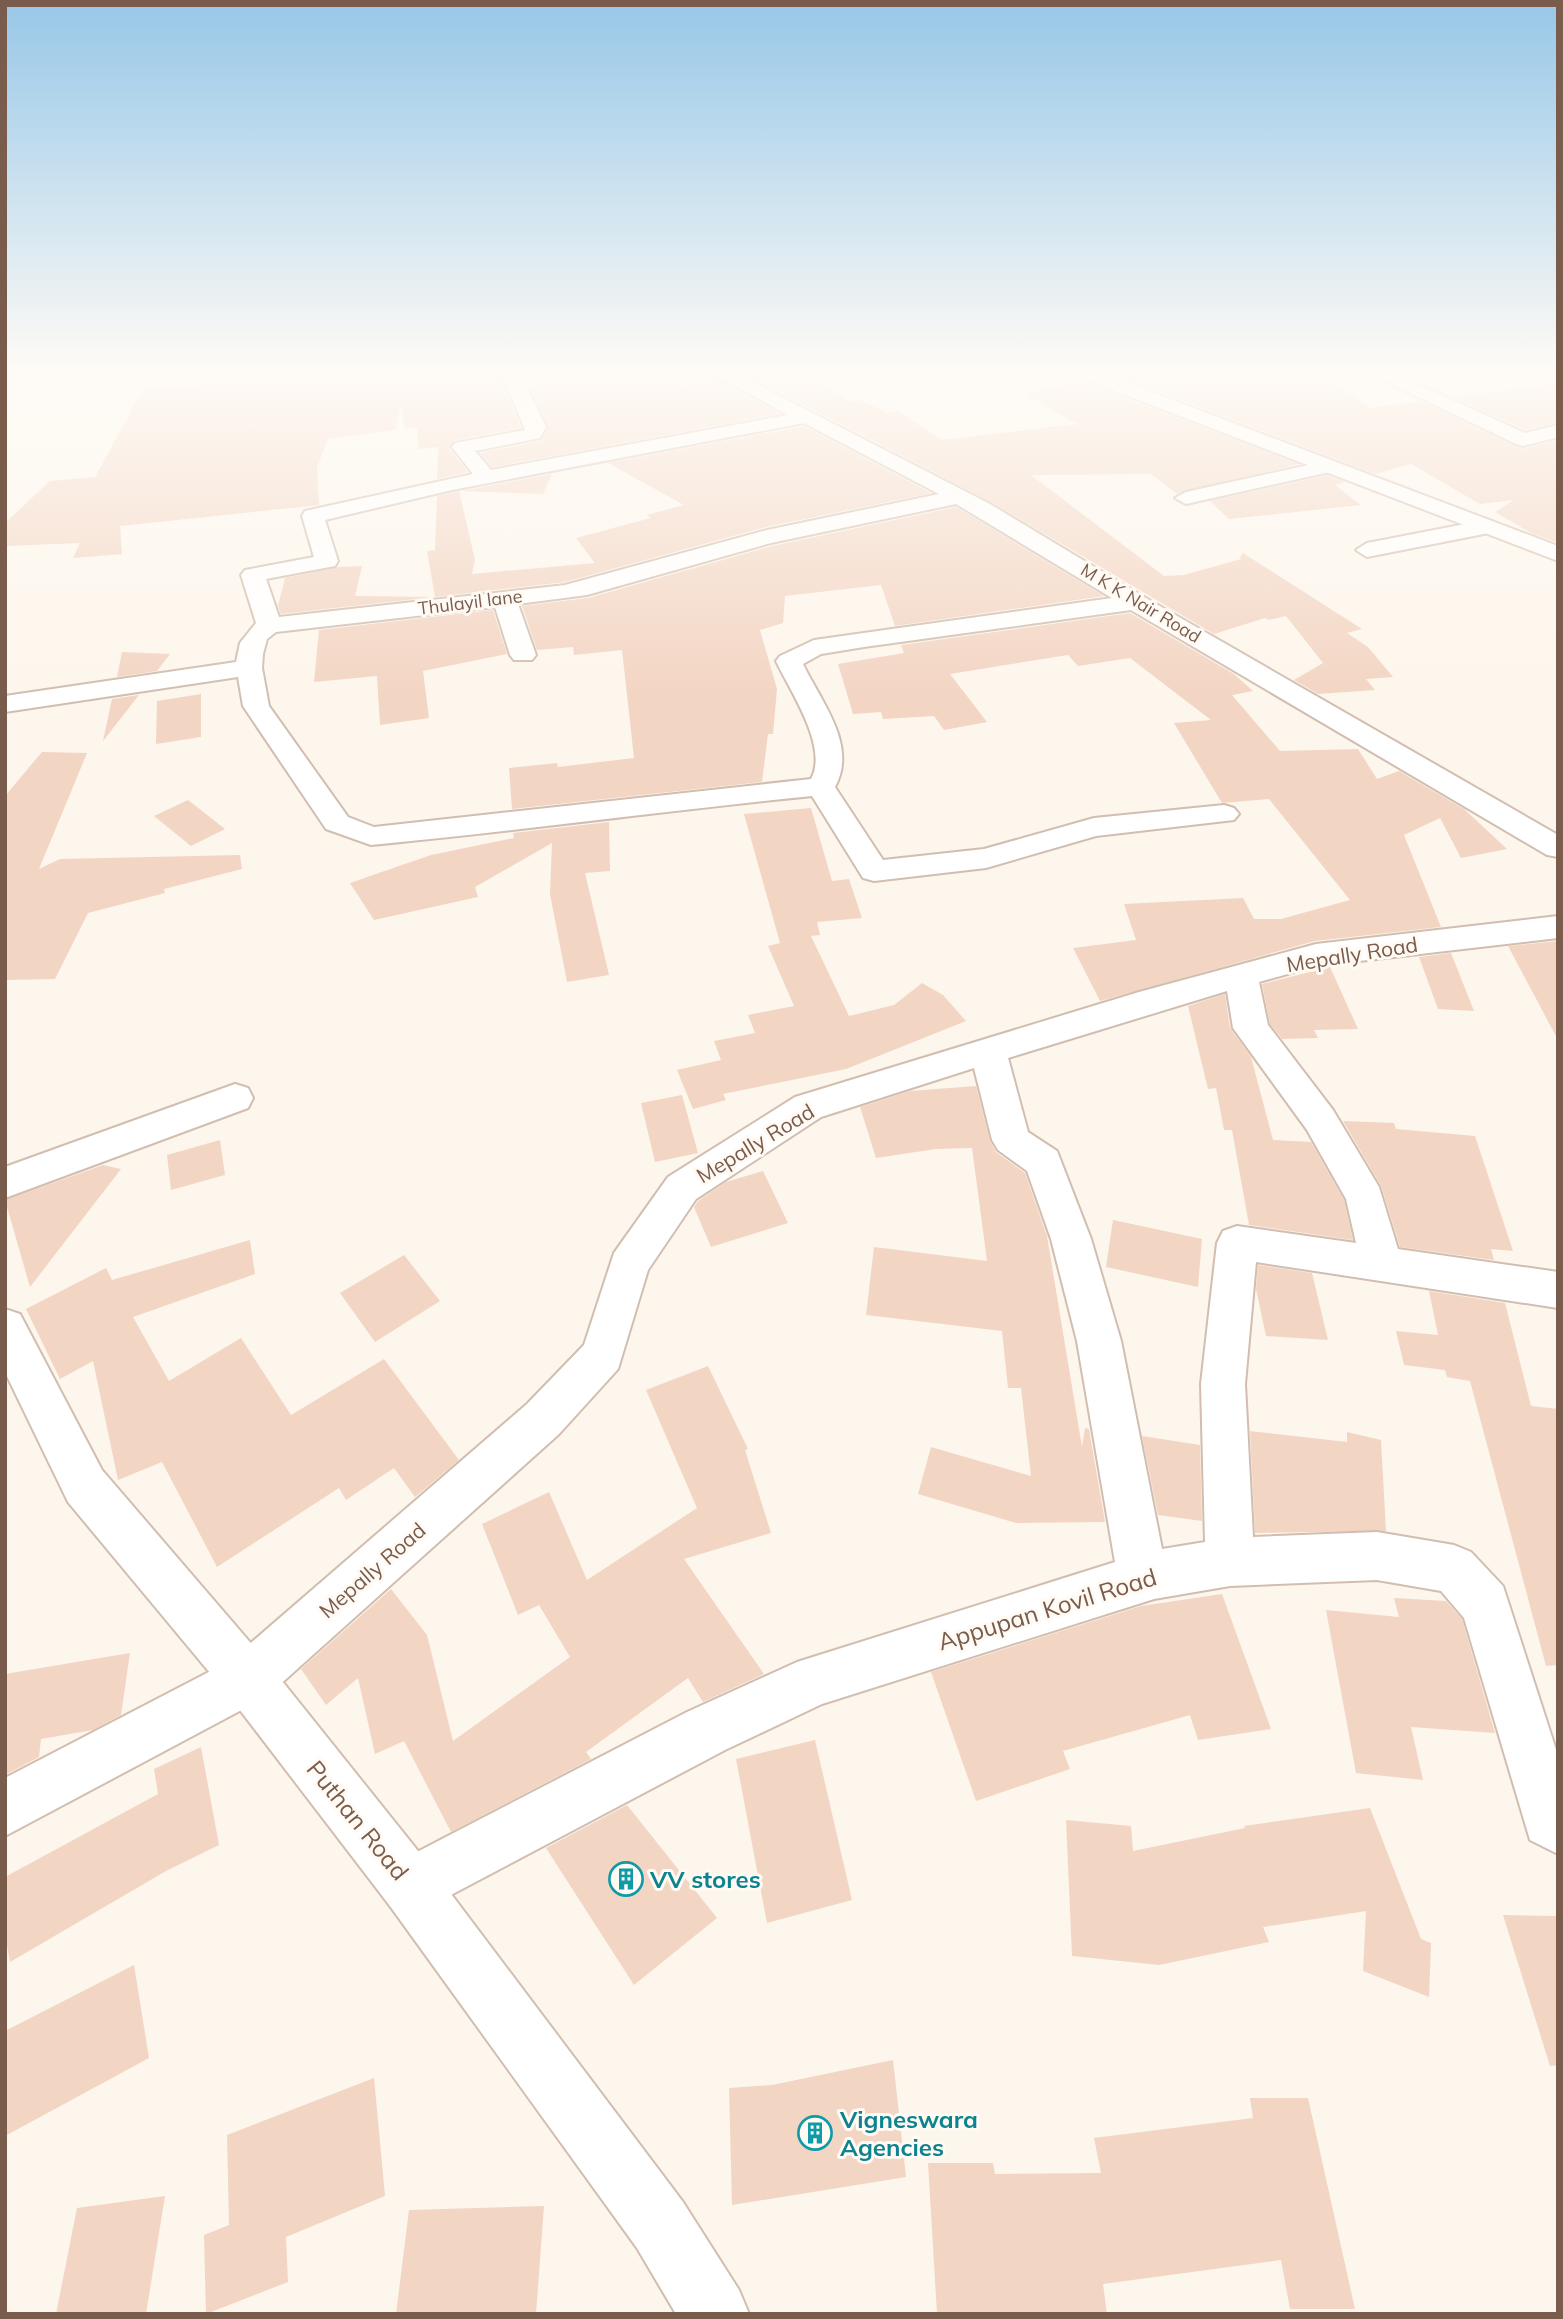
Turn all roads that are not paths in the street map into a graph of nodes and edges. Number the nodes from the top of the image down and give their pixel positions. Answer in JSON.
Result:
{"nodes":[{"id":1,"x":476,"y":479,"type":"edge"},
{"id":2,"x":924,"y":479,"type":"edge"},
{"id":3,"x":1271,"y":479,"type":"edge"},
{"id":4,"x":1359,"y":479,"type":"edge"},
{"id":5,"x":958,"y":497,"type":"junction"},
{"id":6,"x":1186,"y":498,"type":"dead end"},
{"id":7,"x":1486,"y":527,"type":"junction"},
{"id":8,"x":1367,"y":550,"type":"dead end"},
{"id":9,"x":1558,"y":554,"type":"edge"},
{"id":10,"x":504,"y":598,"type":"junction"},
{"id":11,"x":1135,"y":602,"type":"junction"},
{"id":12,"x":269,"y":625,"type":"junction"},
{"id":13,"x":523,"y":655,"type":"dead end"},
{"id":14,"x":249,"y":668,"type":"junction"},
{"id":15,"x":5,"y":704,"type":"edge"},
{"id":16,"x":821,"y":787,"type":"junction"},
{"id":17,"x":1224,"y":814,"type":"dead end"},
{"id":18,"x":1558,"y":848,"type":"edge"},
{"id":19,"x":1558,"y":927,"type":"edge"},
{"id":20,"x":1241,"y":975,"type":"junction"},
{"id":21,"x":988,"y":1051,"type":"junction"},
{"id":22,"x":235,"y":1098,"type":"dead end"},
{"id":23,"x":5,"y":1183,"type":"edge"},
{"id":24,"x":1381,"y":1264,"type":"junction"},
{"id":25,"x":1558,"y":1290,"type":"edge"},
{"id":26,"x":5,"y":1327,"type":"edge"},
{"id":27,"x":1230,"y":1562,"type":"junction"},
{"id":28,"x":1143,"y":1579,"type":"junction"},
{"id":29,"x":248,"y":1679,"type":"junction"},
{"id":30,"x":5,"y":1808,"type":"edge"},
{"id":31,"x":1558,"y":1826,"type":"edge"},
{"id":32,"x":410,"y":1886,"type":"junction"},
{"id":33,"x":715,"y":2314,"type":"edge"}],
"edges":[{"from":1,"to":12,"type":"street"},
{"from":2,"to":5,"type":"street","name":"M K K Nair Road"},
{"from":3,"to":6,"type":"street"},
{"from":4,"to":7,"type":"street"},
{"from":5,"to":10,"type":"street","name":"Thulayil lane"},
{"from":5,"to":11,"type":"street","name":"M K K Nair Road"},
{"from":7,"to":8,"type":"street"},
{"from":7,"to":9,"type":"street"},
{"from":10,"to":12,"type":"street","name":"Thulayil lane"},
{"from":10,"to":13,"type":"street"},
{"from":11,"to":16,"type":"street"},
{"from":11,"to":18,"type":"street","name":"M K K Nair Road"},
{"from":12,"to":14,"type":"street"},
{"from":14,"to":15,"type":"street"},
{"from":14,"to":16,"type":"street"},
{"from":16,"to":17,"type":"street"},
{"from":19,"to":20,"type":"street","name":"Mepally Road"},
{"from":20,"to":21,"type":"street","name":"Mepally Road"},
{"from":20,"to":24,"type":"street"},
{"from":21,"to":28,"type":"street"},
{"from":21,"to":29,"type":"street","name":"Mepally Road"},
{"from":22,"to":23,"type":"street"},
{"from":24,"to":25,"type":"street"},
{"from":24,"to":27,"type":"street"},
{"from":26,"to":29,"type":"street","name":"Puthan Road"},
{"from":27,"to":28,"type":"street","name":"Appupan Kovil Road"},
{"from":27,"to":31,"type":"street","name":"Appupan Kovil Road"},
{"from":28,"to":32,"type":"street","name":"Appupan Kovil Road"},
{"from":29,"to":30,"type":"street","name":"Mepally Road"},
{"from":29,"to":32,"type":"street","name":"Puthan Road"},
{"from":32,"to":33,"type":"street","name":"Puthan Road"}]}
